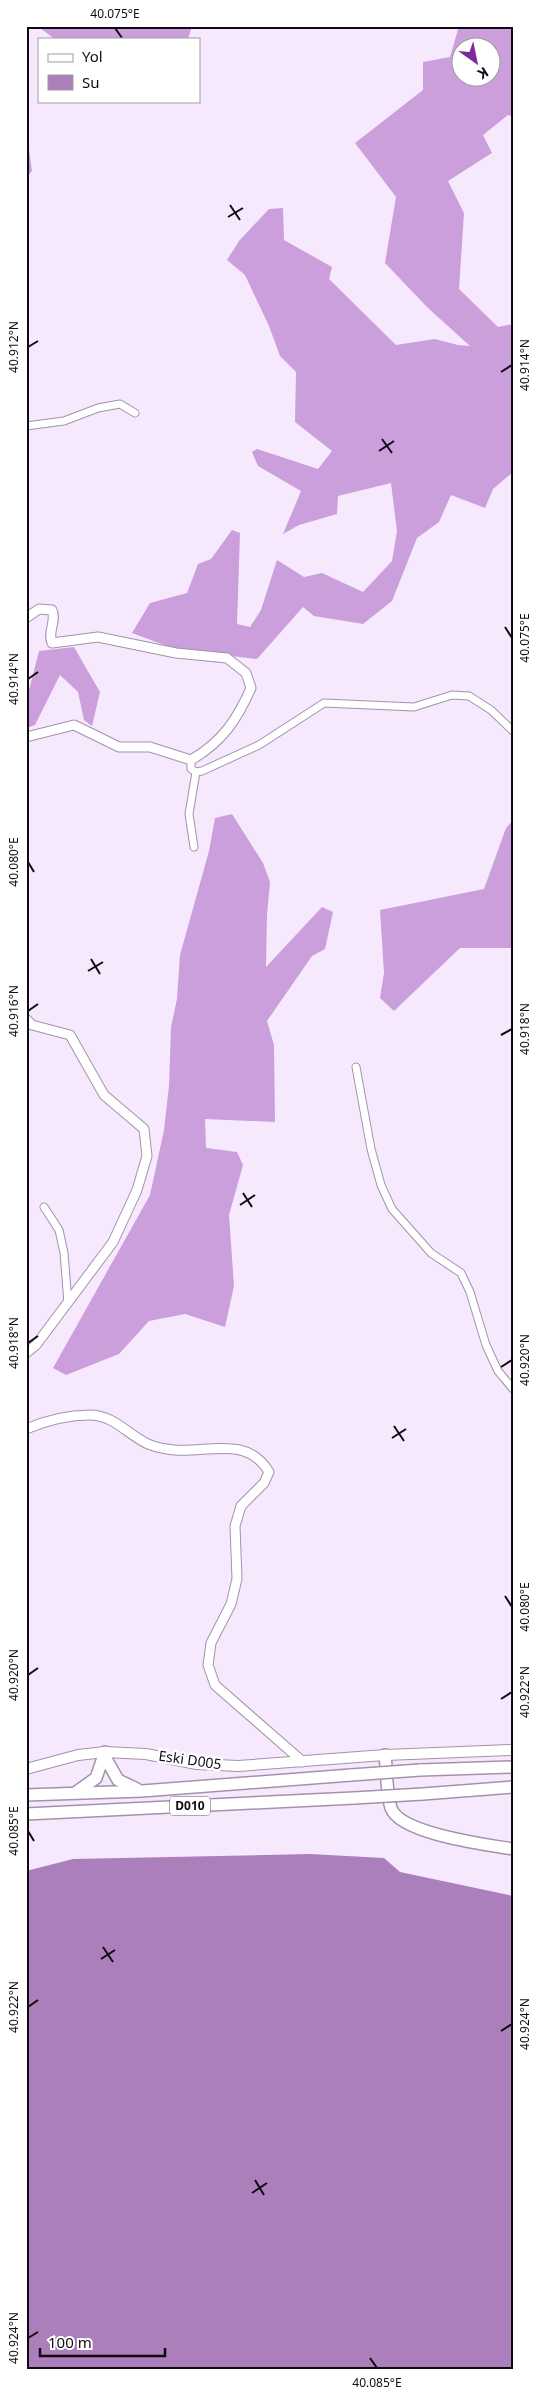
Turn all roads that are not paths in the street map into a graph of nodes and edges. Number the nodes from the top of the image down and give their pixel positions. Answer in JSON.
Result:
{"nodes":[{"id":1,"x":135,"y":412,"type":"dead end"},
{"id":2,"x":26,"y":426,"type":"edge"},
{"id":3,"x":26,"y":618,"type":"edge"},
{"id":4,"x":513,"y":731,"type":"edge"},
{"id":5,"x":26,"y":737,"type":"edge"},
{"id":6,"x":191,"y":760,"type":"junction"},
{"id":7,"x":196,"y":772,"type":"junction"},
{"id":8,"x":194,"y":847,"type":"dead end"},
{"id":9,"x":26,"y":1019,"type":"edge"},
{"id":10,"x":356,"y":1067,"type":"dead end"},
{"id":11,"x":44,"y":1207,"type":"dead end"},
{"id":12,"x":68,"y":1303,"type":"junction"},
{"id":13,"x":26,"y":1353,"type":"edge"},
{"id":14,"x":513,"y":1389,"type":"edge"},
{"id":15,"x":26,"y":1429,"type":"edge"},
{"id":16,"x":513,"y":1750,"type":"edge"},
{"id":17,"x":105,"y":1754,"type":"junction"},
{"id":18,"x":385,"y":1755,"type":"junction"},
{"id":19,"x":303,"y":1762,"type":"junction"},
{"id":20,"x":513,"y":1767,"type":"edge"},
{"id":21,"x":26,"y":1769,"type":"edge"},
{"id":22,"x":513,"y":1787,"type":"edge"},
{"id":23,"x":142,"y":1791,"type":"junction"},
{"id":24,"x":74,"y":1794,"type":"junction"},
{"id":25,"x":26,"y":1795,"type":"edge"},
{"id":26,"x":26,"y":1814,"type":"edge"},
{"id":27,"x":513,"y":1848,"type":"edge"}],
"edges":[{"from":1,"to":2,"type":"street"},
{"from":3,"to":6,"type":"street"},
{"from":4,"to":7,"type":"street"},
{"from":5,"to":6,"type":"street"},
{"from":6,"to":7,"type":"street"},
{"from":7,"to":8,"type":"street"},
{"from":9,"to":12,"type":"street"},
{"from":10,"to":14,"type":"street"},
{"from":11,"to":12,"type":"street"},
{"from":12,"to":13,"type":"street"},
{"from":15,"to":19,"type":"street"},
{"from":16,"to":18,"type":"main road","name":"Eski D005"},
{"from":17,"to":19,"type":"main road","name":"Eski D005"},
{"from":17,"to":21,"type":"main road","name":"Eski D005"},
{"from":17,"to":23,"type":"highway"},
{"from":17,"to":24,"type":"highway"},
{"from":18,"to":19,"type":"main road","name":"Eski D005"},
{"from":18,"to":27,"type":"highway"},
{"from":20,"to":23,"type":"highway","number":"D010","bridge":true},
{"from":22,"to":26,"type":"highway","number":"D010","bridge":true},
{"from":23,"to":24,"type":"highway","number":"D010"},
{"from":24,"to":25,"type":"highway","number":"D010"}]}
